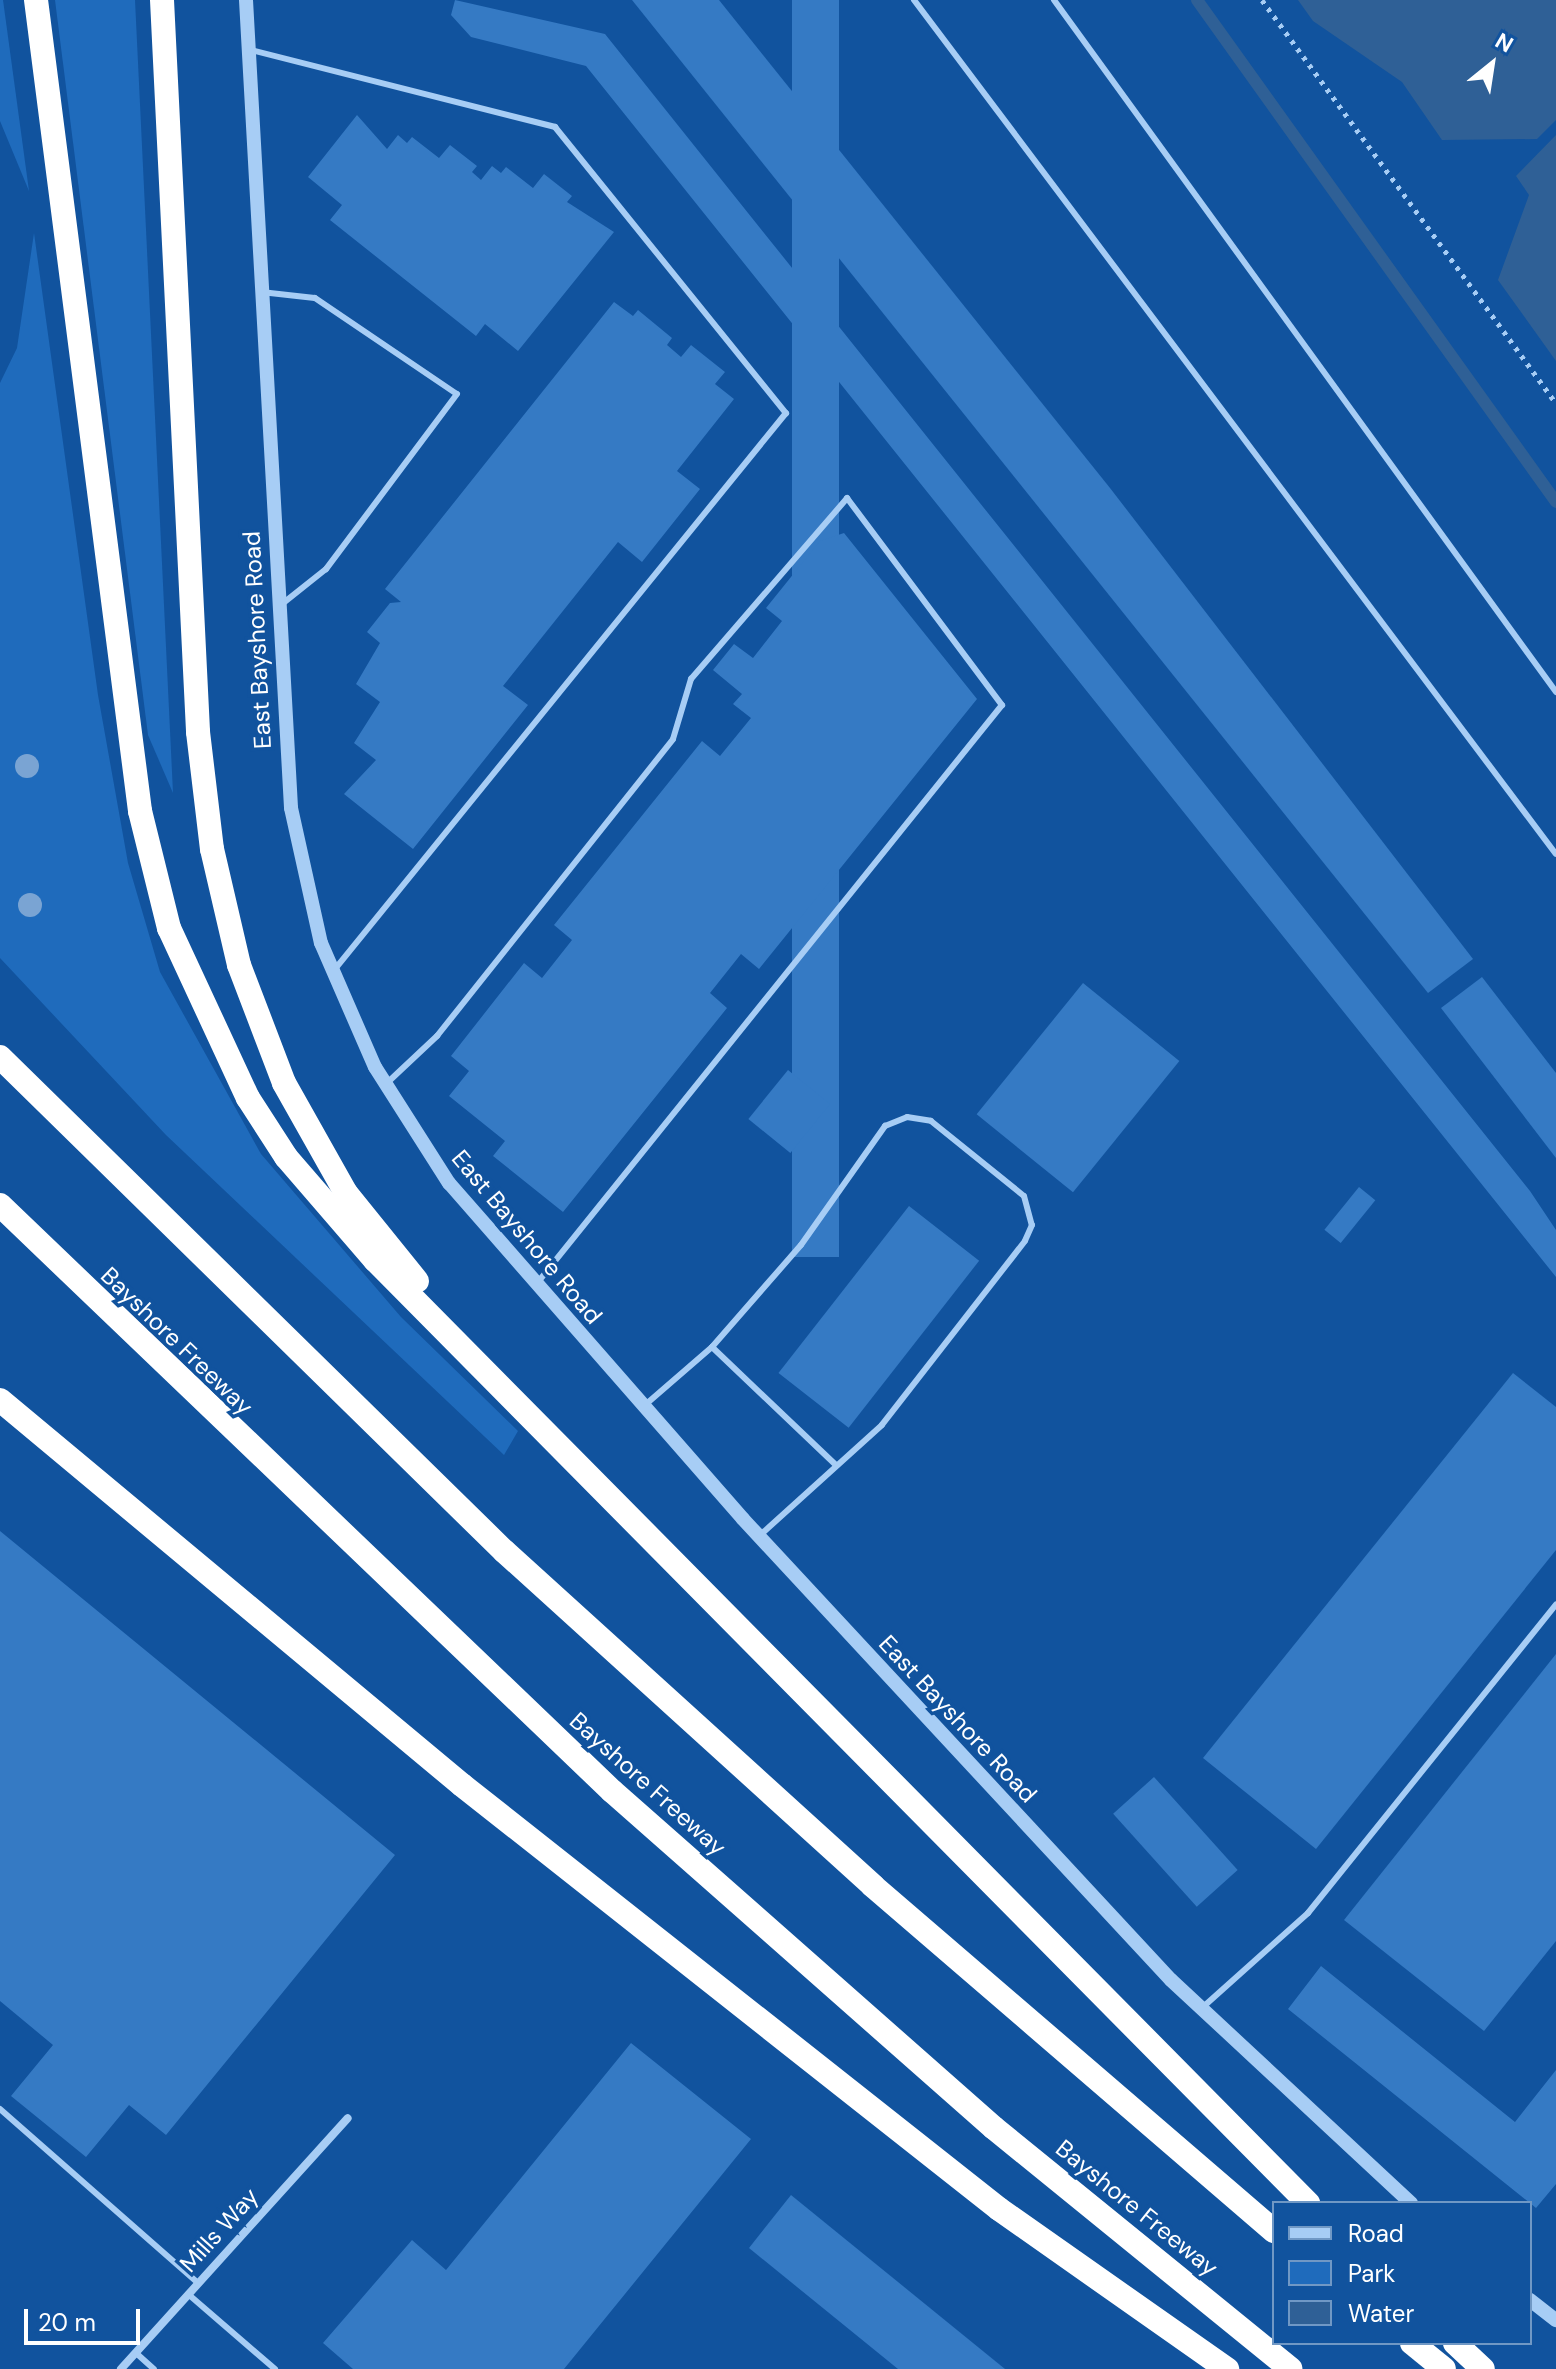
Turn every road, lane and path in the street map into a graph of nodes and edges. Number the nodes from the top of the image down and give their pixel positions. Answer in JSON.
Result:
{"nodes":[{"id":1,"x":36,"y":0,"type":"edge"},
{"id":2,"x":162,"y":0,"type":"edge"},
{"id":3,"x":246,"y":0,"type":"edge"},
{"id":4,"x":914,"y":0,"type":"edge"},
{"id":5,"x":1054,"y":0,"type":"edge"},
{"id":6,"x":1262,"y":0,"type":"edge"},
{"id":7,"x":249,"y":49,"type":"junction"},
{"id":8,"x":261,"y":291,"type":"junction"},
{"id":9,"x":1556,"y":403,"type":"edge"},
{"id":10,"x":277,"y":609,"type":"junction"},
{"id":11,"x":1556,"y":692,"type":"edge"},
{"id":12,"x":1556,"y":854,"type":"edge"},
{"id":13,"x":333,"y":972,"type":"junction"},
{"id":14,"x":0,"y":1057,"type":"edge"},
{"id":15,"x":385,"y":1085,"type":"junction"},
{"id":16,"x":0,"y":1205,"type":"edge"},
{"id":17,"x":536,"y":1285,"type":"junction"},
{"id":18,"x":712,"y":1347,"type":"junction"},
{"id":19,"x":0,"y":1400,"type":"edge"},
{"id":20,"x":643,"y":1406,"type":"junction"},
{"id":21,"x":835,"y":1464,"type":"junction"},
{"id":22,"x":583,"y":1468,"type":"junction"},
{"id":23,"x":759,"y":1536,"type":"junction"},
{"id":24,"x":1556,"y":1604,"type":"edge"},
{"id":25,"x":1200,"y":2009,"type":"junction"},
{"id":26,"x":0,"y":2109,"type":"edge"},
{"id":27,"x":348,"y":2118,"type":"dead end"},
{"id":28,"x":1306,"y":2201,"type":"edge"},
{"id":29,"x":1409,"y":2201,"type":"edge"},
{"id":30,"x":1272,"y":2229,"type":"edge"},
{"id":31,"x":198,"y":2283,"type":"junction"},
{"id":32,"x":188,"y":2294,"type":"junction"},
{"id":33,"x":1532,"y":2302,"type":"edge"},
{"id":34,"x":1556,"y":2320,"type":"edge"},
{"id":35,"x":1414,"y":2345,"type":"edge"},
{"id":36,"x":1457,"y":2345,"type":"edge"},
{"id":37,"x":136,"y":2353,"type":"junction"},
{"id":38,"x":121,"y":2369,"type":"edge"},
{"id":39,"x":154,"y":2369,"type":"edge"},
{"id":40,"x":275,"y":2369,"type":"edge"},
{"id":41,"x":1227,"y":2369,"type":"edge"},
{"id":42,"x":1291,"y":2369,"type":"edge"},
{"id":43,"x":1444,"y":2369,"type":"edge"},
{"id":44,"x":1483,"y":2369,"type":"edge"}],
"edges":[{"from":1,"to":22,"type":"highway"},
{"from":2,"to":22,"type":"highway"},
{"from":3,"to":7,"type":"street","name":"East Bayshore Road"},
{"from":4,"to":12,"type":"lane"},
{"from":5,"to":11,"type":"lane"},
{"from":6,"to":9,"type":"path"},
{"from":7,"to":8,"type":"street","name":"East Bayshore Road"},
{"from":7,"to":13,"type":"lane"},
{"from":8,"to":10,"type":"street","name":"East Bayshore Road"},
{"from":8,"to":10,"type":"lane"},
{"from":10,"to":13,"type":"street","name":"East Bayshore Road"},
{"from":13,"to":15,"type":"street","name":"East Bayshore Road"},
{"from":14,"to":30,"type":"highway"},
{"from":15,"to":17,"type":"street","name":"East Bayshore Road"},
{"from":15,"to":17,"type":"lane"},
{"from":16,"to":42,"type":"highway","name":"Bayshore Freeway"},
{"from":17,"to":20,"type":"street","name":"East Bayshore Road"},
{"from":18,"to":20,"type":"lane"},
{"from":18,"to":21,"type":"lane"},
{"from":18,"to":21,"type":"lane"},
{"from":19,"to":41,"type":"highway"},
{"from":20,"to":23,"type":"street","name":"East Bayshore Road"},
{"from":21,"to":23,"type":"lane"},
{"from":22,"to":28,"type":"highway"},
{"from":23,"to":25,"type":"street","name":"East Bayshore Road"},
{"from":24,"to":25,"type":"lane"},
{"from":25,"to":29,"type":"street","name":"East Bayshore Road"},
{"from":26,"to":31,"type":"lane"},
{"from":27,"to":31,"type":"street","name":"Mills Way"},
{"from":31,"to":32,"type":"street","name":"Mills Way"},
{"from":32,"to":37,"type":"street","name":"Mills Way"},
{"from":32,"to":40,"type":"lane"},
{"from":33,"to":34,"type":"street"},
{"from":35,"to":43,"type":"highway"},
{"from":36,"to":44,"type":"highway"},
{"from":37,"to":38,"type":"street","name":"Mills Way"},
{"from":37,"to":39,"type":"lane"}]}
